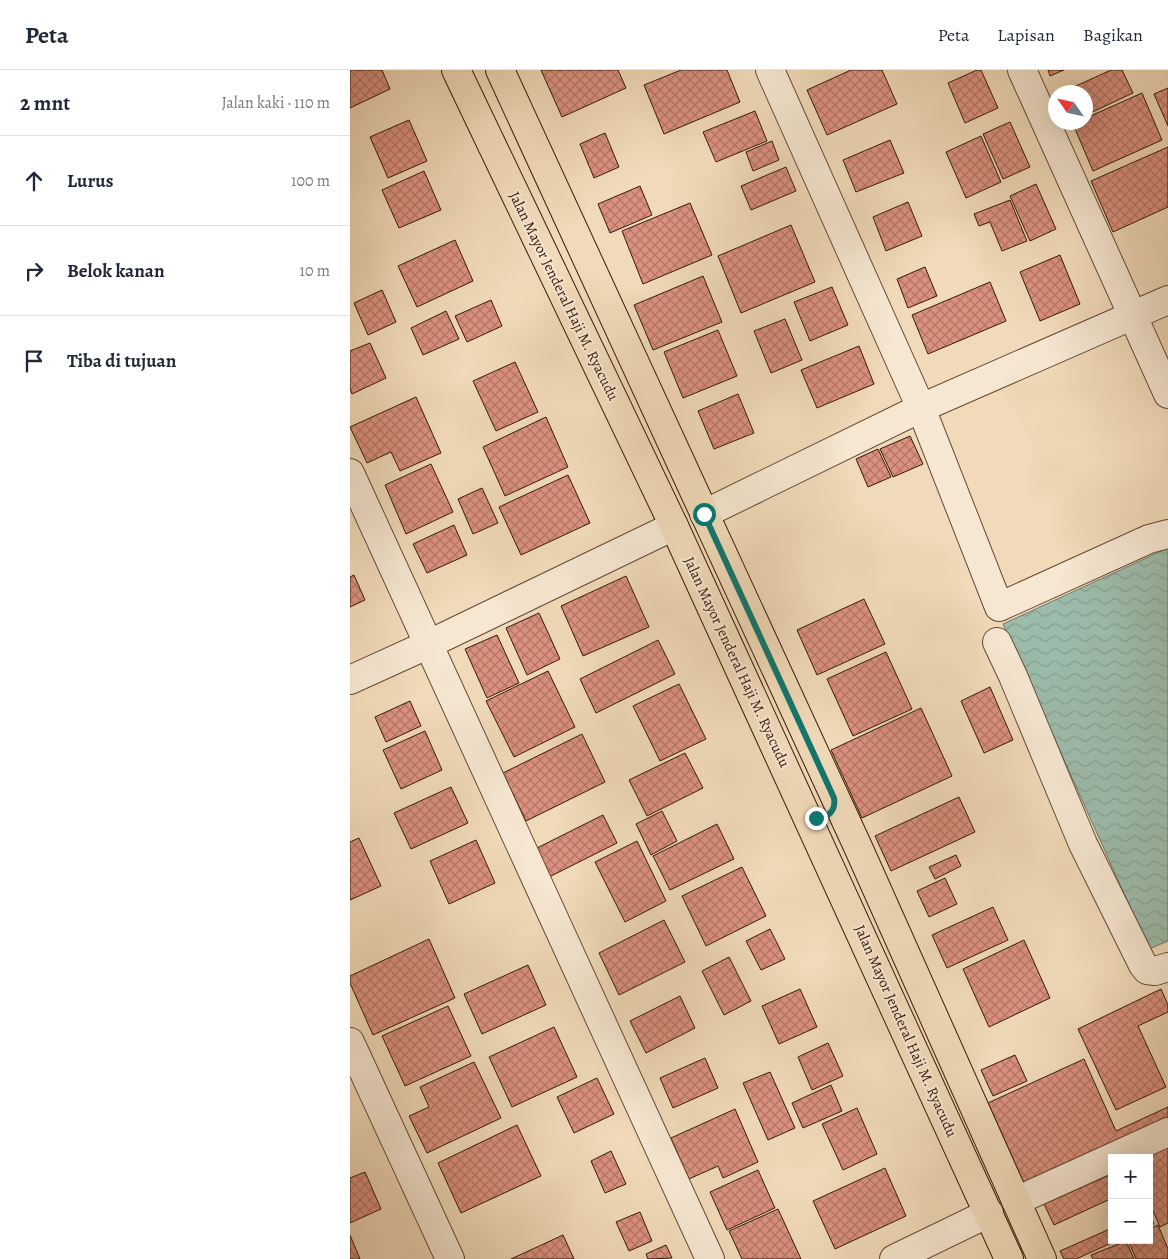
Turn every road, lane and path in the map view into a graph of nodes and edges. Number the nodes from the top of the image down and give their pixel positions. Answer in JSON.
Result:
{"nodes":[{"id":1,"x":456,"y":70,"type":"edge"},
{"id":2,"x":500,"y":70,"type":"edge"},
{"id":3,"x":770,"y":70,"type":"edge"},
{"id":4,"x":1022,"y":70,"type":"edge"},
{"id":5,"x":1168,"y":300,"type":"edge"},
{"id":6,"x":1132,"y":316,"type":"junction"},
{"id":7,"x":1168,"y":394,"type":"edge"},
{"id":8,"x":921,"y":408,"type":"junction"},
{"id":9,"x":350,"y":473,"type":"edge"},
{"id":10,"x":704,"y":514,"type":"junction"},
{"id":11,"x":674,"y":526,"type":"junction"},
{"id":12,"x":1168,"y":534,"type":"edge"},
{"id":13,"x":997,"y":642,"type":"dead end"},
{"id":14,"x":427,"y":645,"type":"junction"},
{"id":15,"x":350,"y":680,"type":"edge"},
{"id":16,"x":834,"y":798,"type":"junction"},
{"id":17,"x":805,"y":810,"type":"junction"},
{"id":18,"x":858,"y":847,"type":"junction"},
{"id":19,"x":828,"y":860,"type":"junction"},
{"id":20,"x":1166,"y":972,"type":"edge"},
{"id":21,"x":350,"y":1042,"type":"edge"},
{"id":22,"x":1168,"y":1132,"type":"edge"},
{"id":23,"x":1016,"y":1201,"type":"junction"},
{"id":24,"x":988,"y":1213,"type":"junction"},
{"id":25,"x":450,"y":1259,"type":"edge"},
{"id":26,"x":710,"y":1259,"type":"edge"},
{"id":27,"x":894,"y":1259,"type":"edge"},
{"id":28,"x":1009,"y":1259,"type":"edge"},
{"id":29,"x":1042,"y":1259,"type":"edge"}],
"edges":[{"from":1,"to":11,"type":"main road","name":"Jalan Mayor Jenderal Haji M. Ryacudu"},
{"from":2,"to":10,"type":"main road","name":"Jalan Mayor Jenderal Haji M. Ryacudu"},
{"from":3,"to":8,"type":"street"},
{"from":4,"to":6,"type":"street"},
{"from":5,"to":6,"type":"street"},
{"from":6,"to":7,"type":"street"},
{"from":6,"to":8,"type":"street"},
{"from":8,"to":10,"type":"street"},
{"from":8,"to":12,"type":"street"},
{"from":9,"to":14,"type":"street"},
{"from":10,"to":16,"type":"main road","name":"Jalan Mayor Jenderal Haji M. Ryacudu"},
{"from":11,"to":14,"type":"street"},
{"from":11,"to":17,"type":"main road","name":"Jalan Mayor Jenderal Haji M. Ryacudu"},
{"from":13,"to":20,"type":"street"},
{"from":14,"to":15,"type":"street"},
{"from":14,"to":26,"type":"street"},
{"from":16,"to":17,"type":"main road"},
{"from":16,"to":18,"type":"main road","name":"Jalan Mayor Jenderal Haji M. Ryacudu"},
{"from":17,"to":19,"type":"main road","name":"Jalan Mayor Jenderal Haji M. Ryacudu"},
{"from":18,"to":19,"type":"main road"},
{"from":18,"to":23,"type":"main road","name":"Jalan Mayor Jenderal Haji M. Ryacudu"},
{"from":19,"to":24,"type":"main road","name":"Jalan Mayor Jenderal Haji M. Ryacudu"},
{"from":21,"to":25,"type":"street"},
{"from":22,"to":23,"type":"street"},
{"from":23,"to":29,"type":"main road","name":"Jalan Mayor Jenderal Haji M. Ryacudu"},
{"from":24,"to":27,"type":"street"},
{"from":24,"to":28,"type":"main road","name":"Jalan Mayor Jenderal Haji M. Ryacudu"}]}
